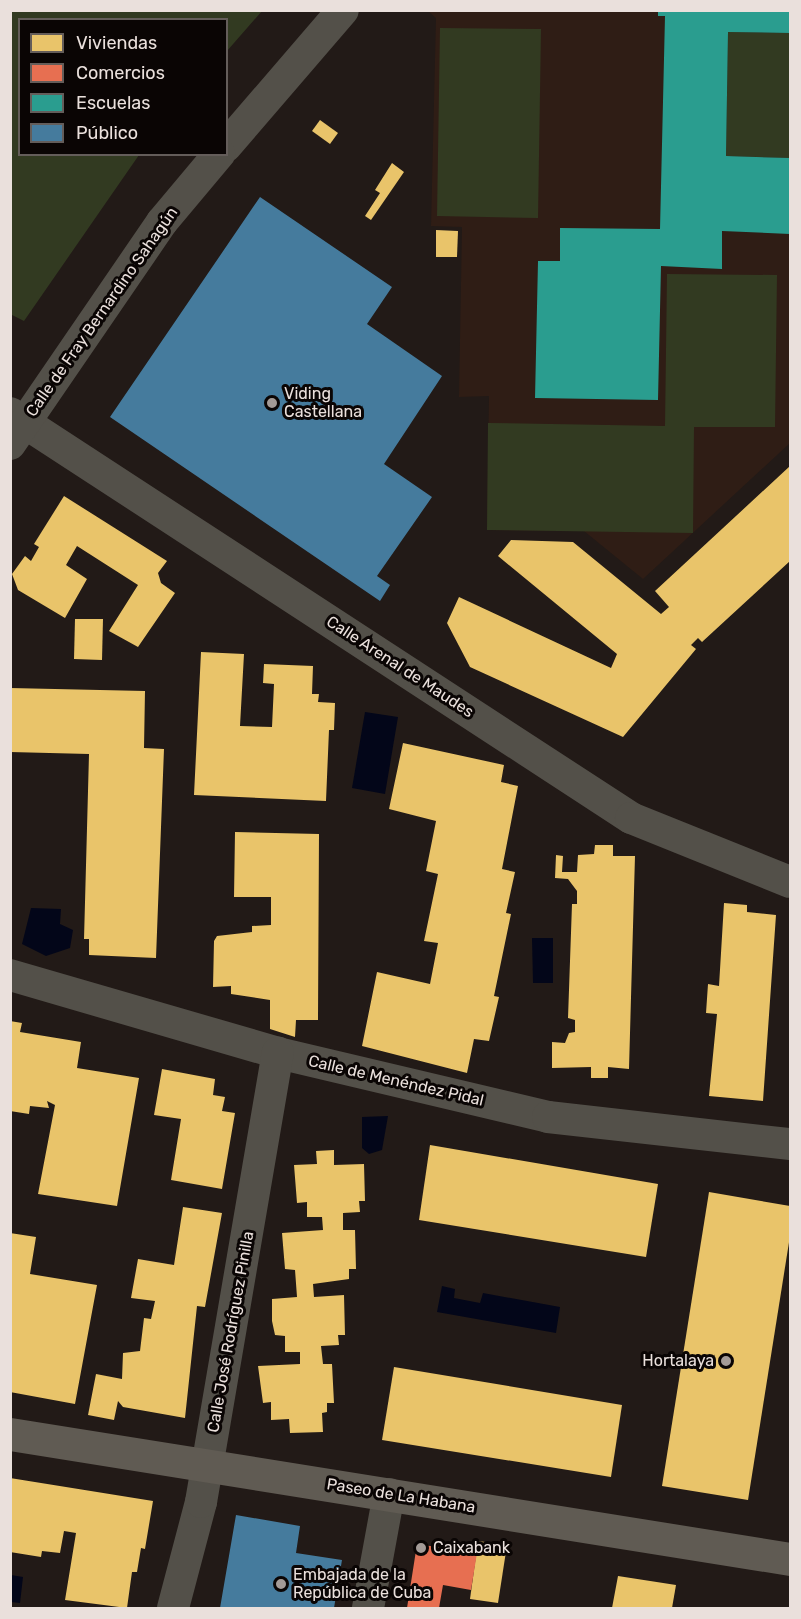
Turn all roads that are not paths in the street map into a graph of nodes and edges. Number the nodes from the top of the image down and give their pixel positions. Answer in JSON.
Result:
{"nodes":[{"id":1,"x":343,"y":10,"type":"edge"},
{"id":2,"x":228,"y":144,"type":"edge"},
{"id":3,"x":217,"y":156,"type":"edge"},
{"id":4,"x":15,"y":426,"type":"edge"},
{"id":5,"x":790,"y":882,"type":"edge"},
{"id":6,"x":10,"y":975,"type":"edge"},
{"id":7,"x":278,"y":1053,"type":"junction"},
{"id":8,"x":790,"y":1144,"type":"edge"},
{"id":9,"x":10,"y":1434,"type":"edge"},
{"id":10,"x":208,"y":1466,"type":"junction"},
{"id":11,"x":389,"y":1494,"type":"junction"},
{"id":12,"x":790,"y":1559,"type":"edge"},
{"id":13,"x":173,"y":1608,"type":"edge"},
{"id":14,"x":368,"y":1608,"type":"edge"}],
"edges":[{"from":1,"to":2,"type":"street"},
{"from":3,"to":4,"type":"street","name":"Calle de Fray Bernardino Sahagún"},
{"from":4,"to":5,"type":"street","name":"Calle Arenal de Maudes"},
{"from":6,"to":7,"type":"street","name":"Calle de Menéndez Pidal"},
{"from":7,"to":8,"type":"street","name":"Calle de Menéndez Pidal"},
{"from":7,"to":10,"type":"street","name":"Calle José Rodríguez Pinilla"},
{"from":9,"to":10,"type":"street","name":"Paseo de La Habana"},
{"from":10,"to":11,"type":"street","name":"Paseo de La Habana"},
{"from":10,"to":13,"type":"street","name":"Calle José Rodríguez Pinilla"},
{"from":11,"to":12,"type":"street","name":"Paseo de La Habana"},
{"from":11,"to":14,"type":"street"}]}
